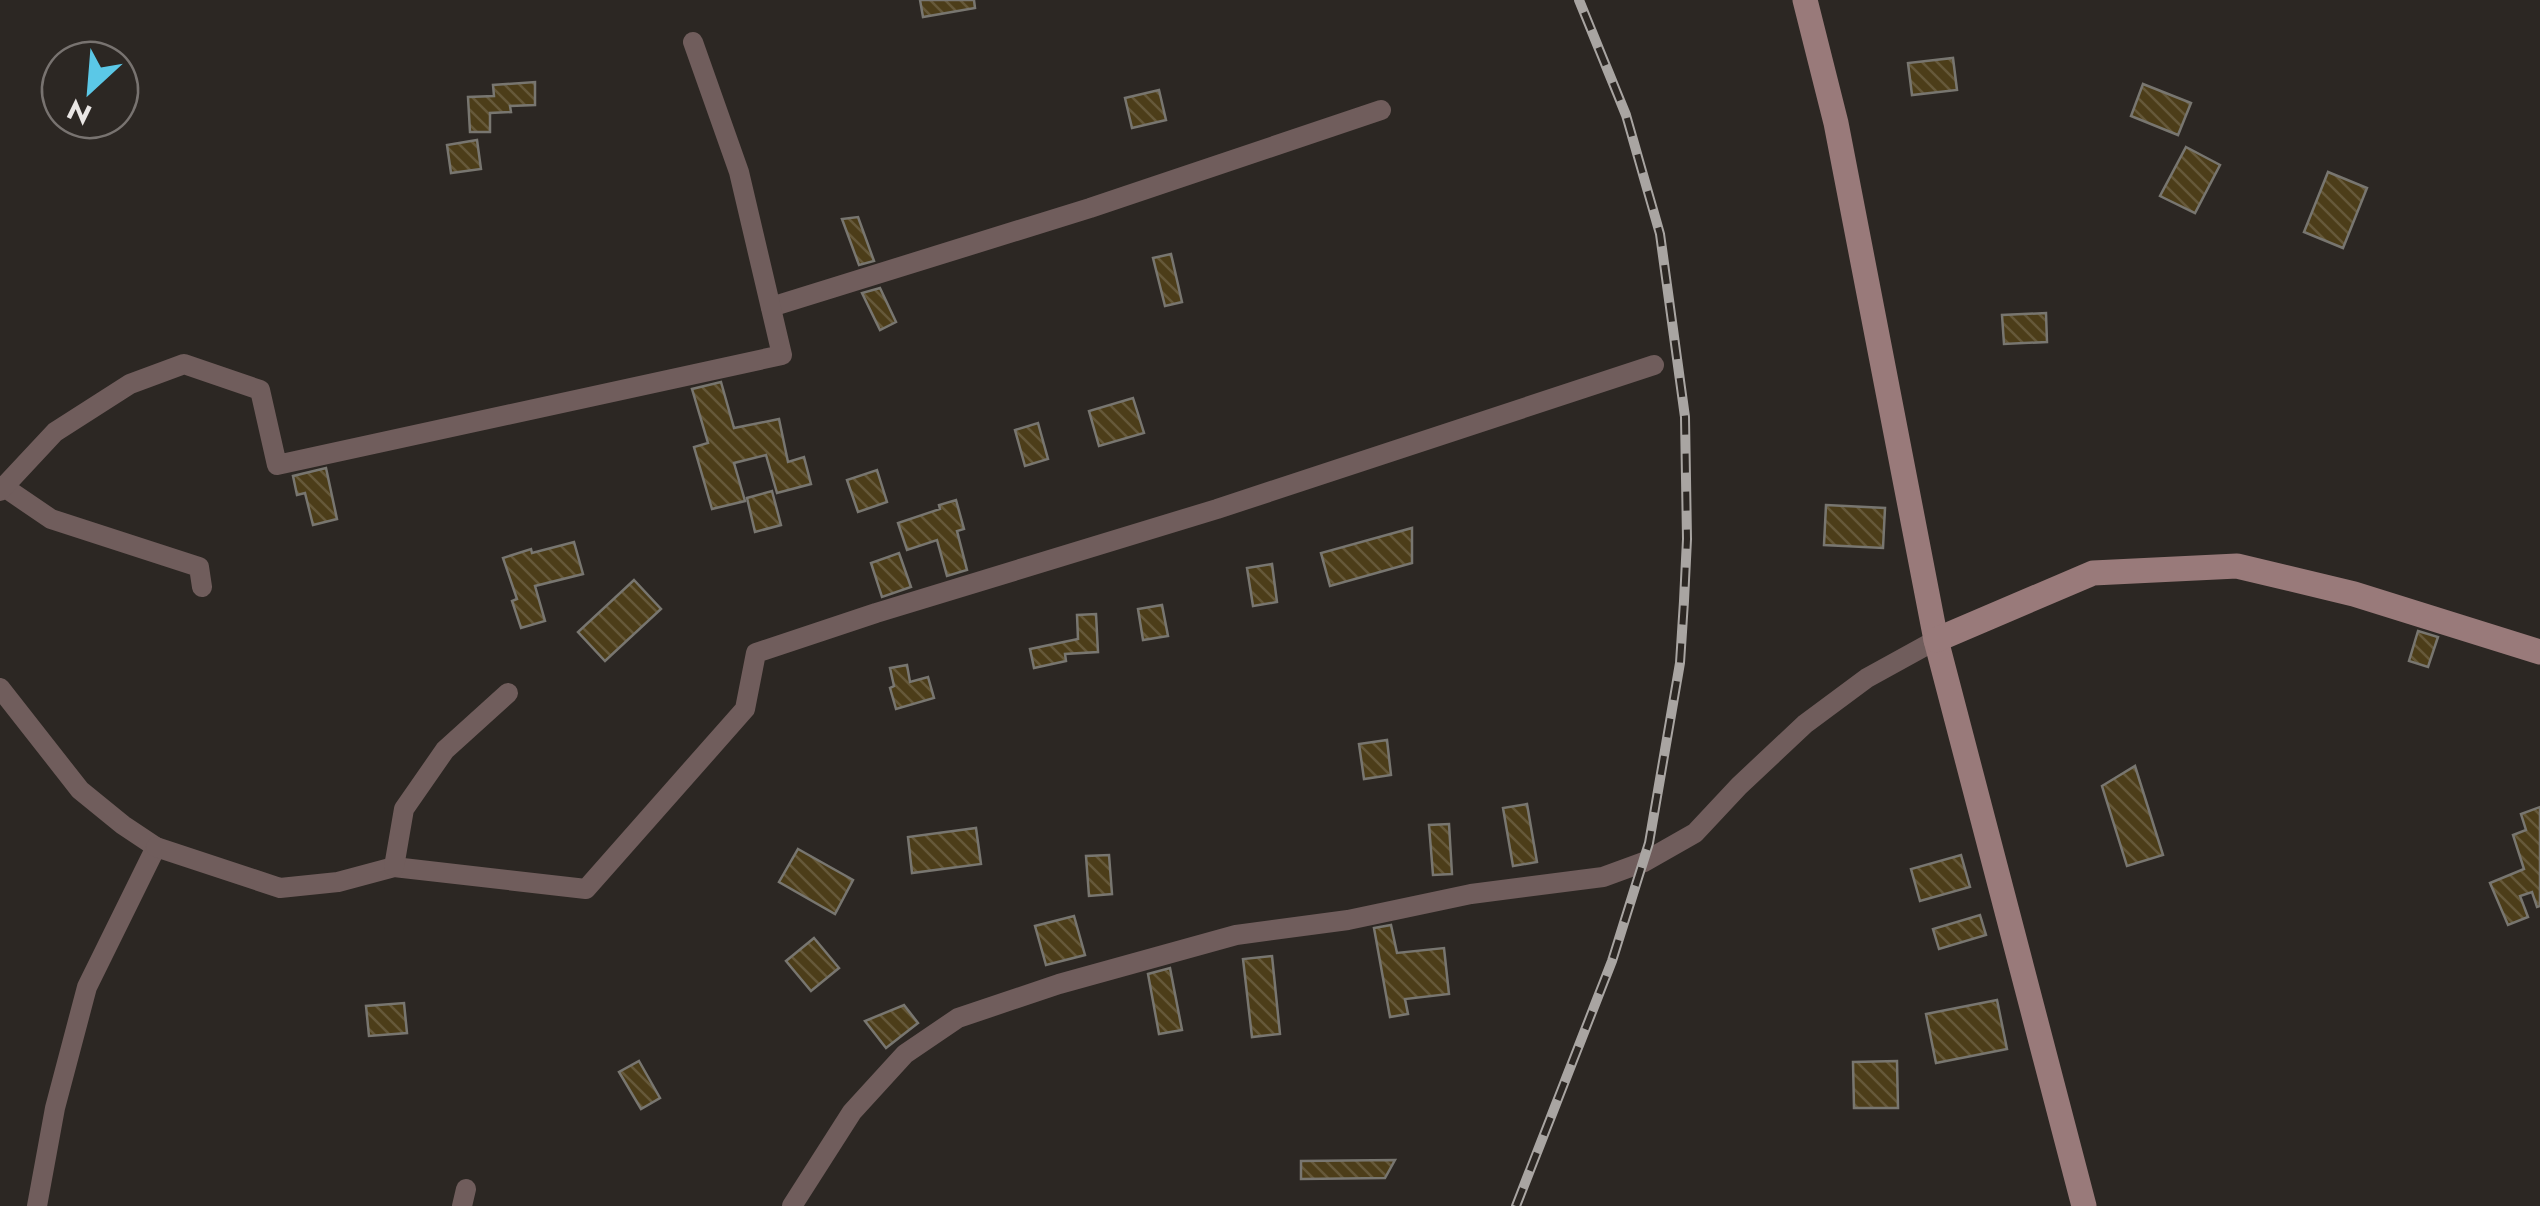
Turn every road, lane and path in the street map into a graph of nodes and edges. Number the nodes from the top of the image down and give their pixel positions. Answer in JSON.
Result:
{"nodes":[{"id":1,"x":1805,"y":0,"type":"edge"},
{"id":2,"x":693,"y":42,"type":"dead end"},
{"id":3,"x":1381,"y":110,"type":"dead end"},
{"id":4,"x":770,"y":307,"type":"junction"},
{"id":5,"x":1654,"y":365,"type":"dead end"},
{"id":6,"x":2,"y":489,"type":"edge"},
{"id":7,"x":202,"y":586,"type":"dead end"},
{"id":8,"x":1936,"y":640,"type":"junction"},
{"id":9,"x":2540,"y":652,"type":"edge"},
{"id":10,"x":0,"y":688,"type":"edge"},
{"id":11,"x":508,"y":693,"type":"dead end"},
{"id":12,"x":156,"y":846,"type":"junction"},
{"id":13,"x":394,"y":868,"type":"junction"},
{"id":14,"x":37,"y":1206,"type":"edge"},
{"id":15,"x":792,"y":1206,"type":"edge"},
{"id":16,"x":2084,"y":1206,"type":"edge"}],
"edges":[{"from":1,"to":8,"type":"main road"},
{"from":2,"to":4,"type":"street"},
{"from":3,"to":4,"type":"street"},
{"from":4,"to":6,"type":"street"},
{"from":5,"to":13,"type":"street"},
{"from":6,"to":7,"type":"street"},
{"from":8,"to":9,"type":"main road"},
{"from":8,"to":15,"type":"street"},
{"from":8,"to":16,"type":"main road"},
{"from":10,"to":12,"type":"street"},
{"from":11,"to":13,"type":"street"},
{"from":12,"to":13,"type":"street"},
{"from":12,"to":14,"type":"street"}]}
